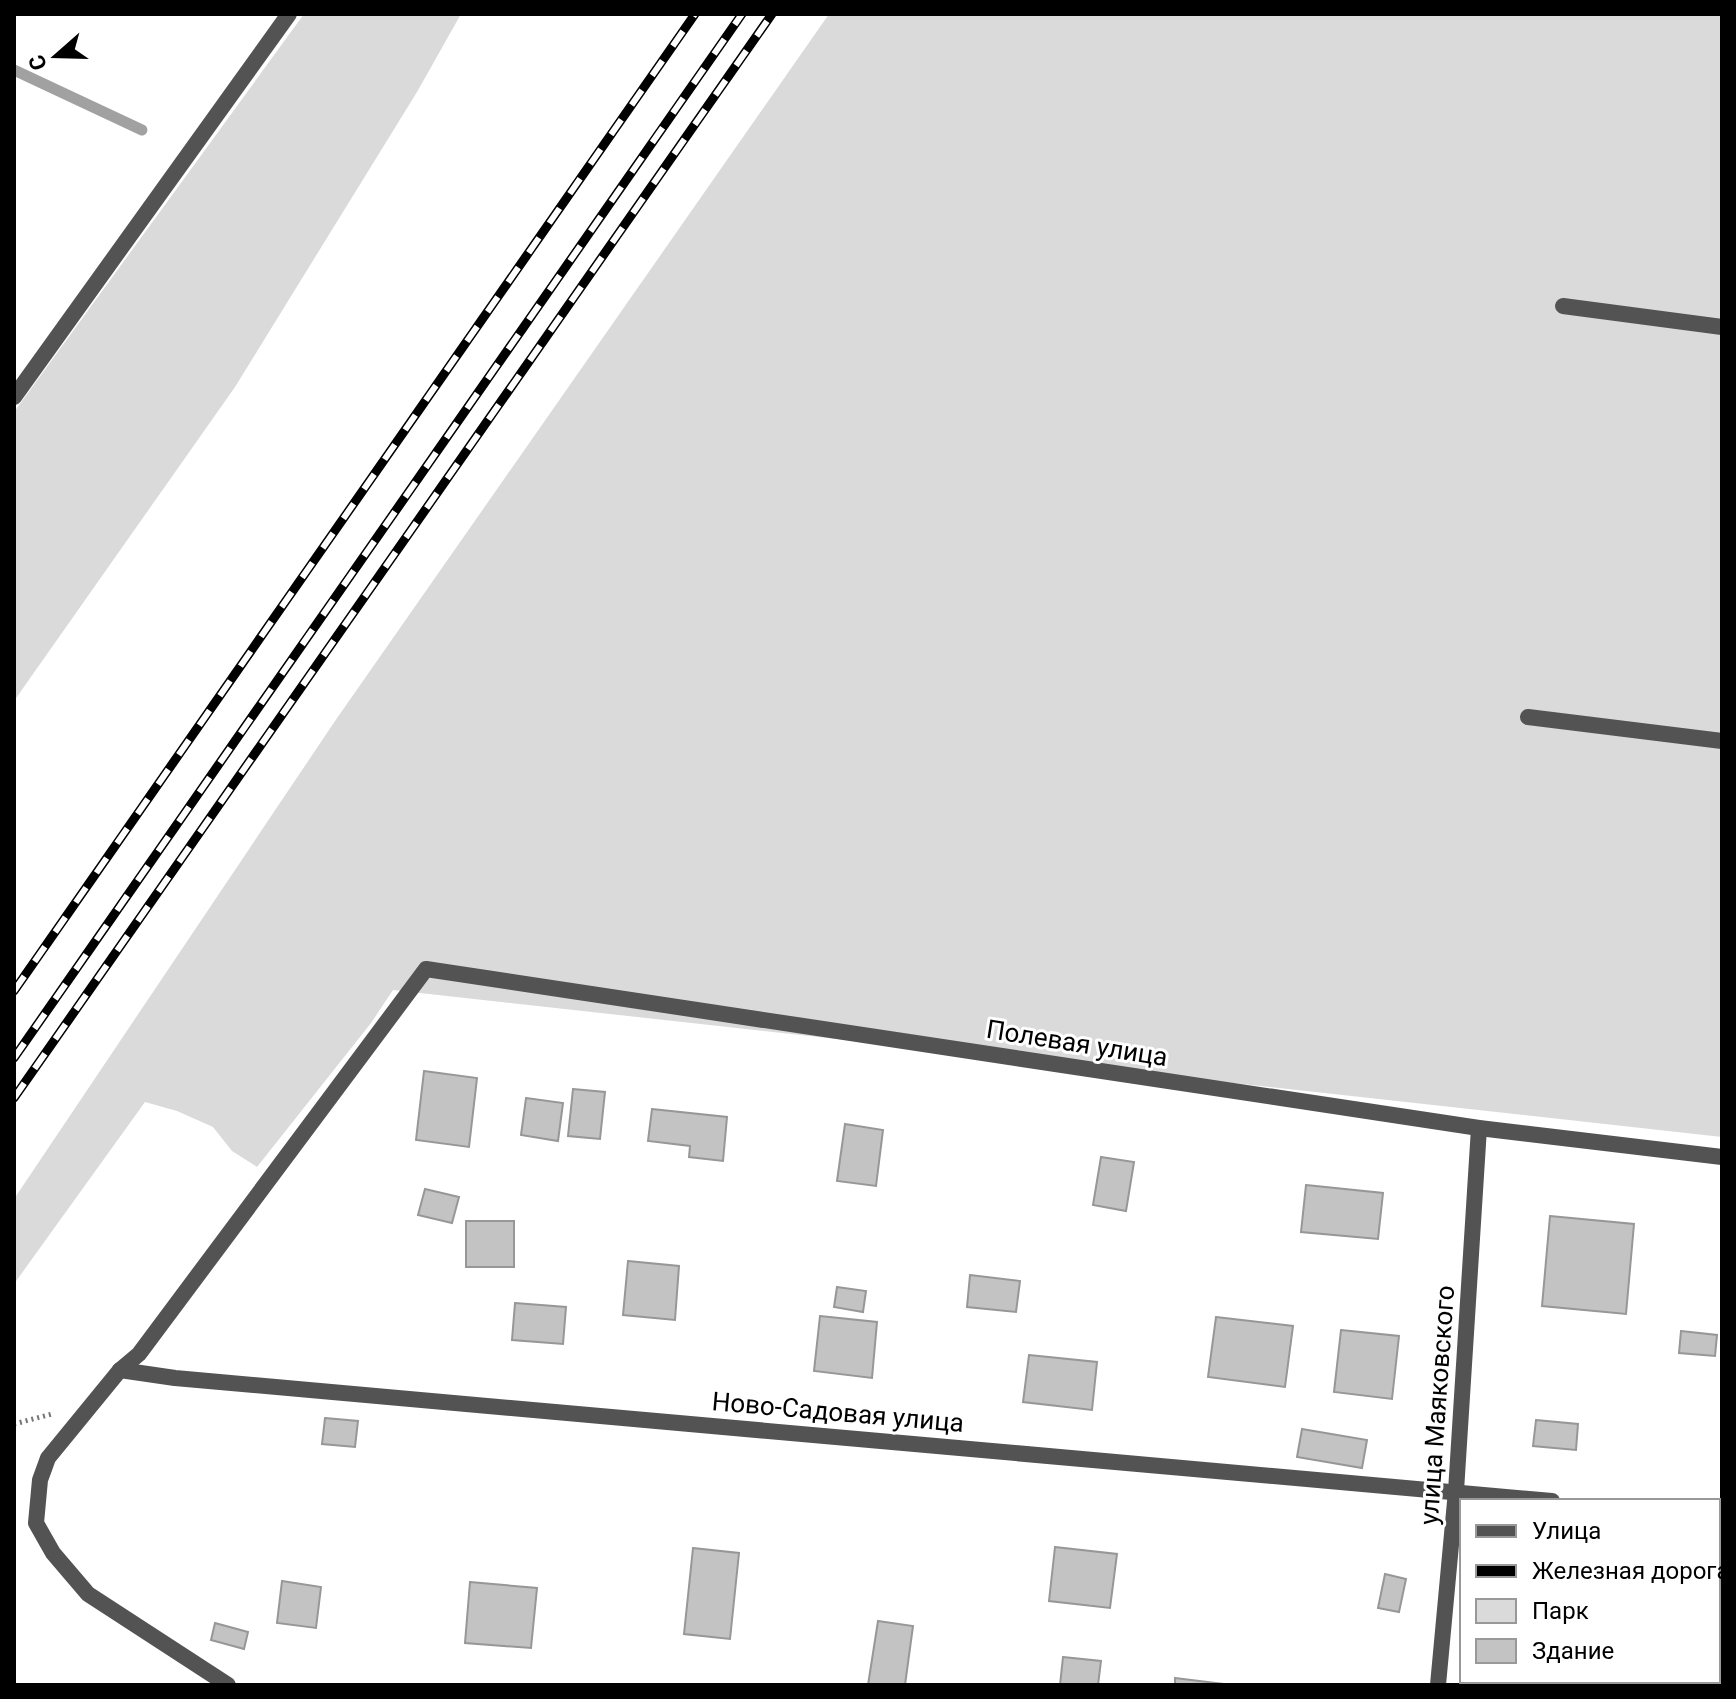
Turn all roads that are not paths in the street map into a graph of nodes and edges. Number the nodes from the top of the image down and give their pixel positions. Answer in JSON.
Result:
{"nodes":[{"id":1,"x":289,"y":14,"type":"edge"},
{"id":2,"x":1563,"y":306,"type":"dead end"},
{"id":3,"x":1722,"y":327,"type":"edge"},
{"id":4,"x":14,"y":397,"type":"edge"},
{"id":5,"x":1528,"y":717,"type":"dead end"},
{"id":6,"x":1722,"y":741,"type":"edge"},
{"id":7,"x":1479,"y":1128,"type":"junction"},
{"id":8,"x":1722,"y":1157,"type":"edge"},
{"id":9,"x":120,"y":1370,"type":"junction"},
{"id":10,"x":1456,"y":1491,"type":"junction"},
{"id":11,"x":1533,"y":1499,"type":"edge"},
{"id":12,"x":228,"y":1685,"type":"edge"},
{"id":13,"x":1438,"y":1685,"type":"edge"}],
"edges":[{"from":1,"to":4,"type":"street"},
{"from":2,"to":3,"type":"street"},
{"from":5,"to":6,"type":"street"},
{"from":7,"to":8,"type":"street","name":"Полевая улица"},
{"from":7,"to":9,"type":"street","name":"Полевая улица"},
{"from":7,"to":10,"type":"street","name":"улица Маяковского"},
{"from":9,"to":10,"type":"street","name":"Ново-Садовая улица"},
{"from":9,"to":12,"type":"street"},
{"from":10,"to":11,"type":"street","name":"Ново-Садовая улица"},
{"from":10,"to":13,"type":"street","name":"улица Маяковского"}]}
